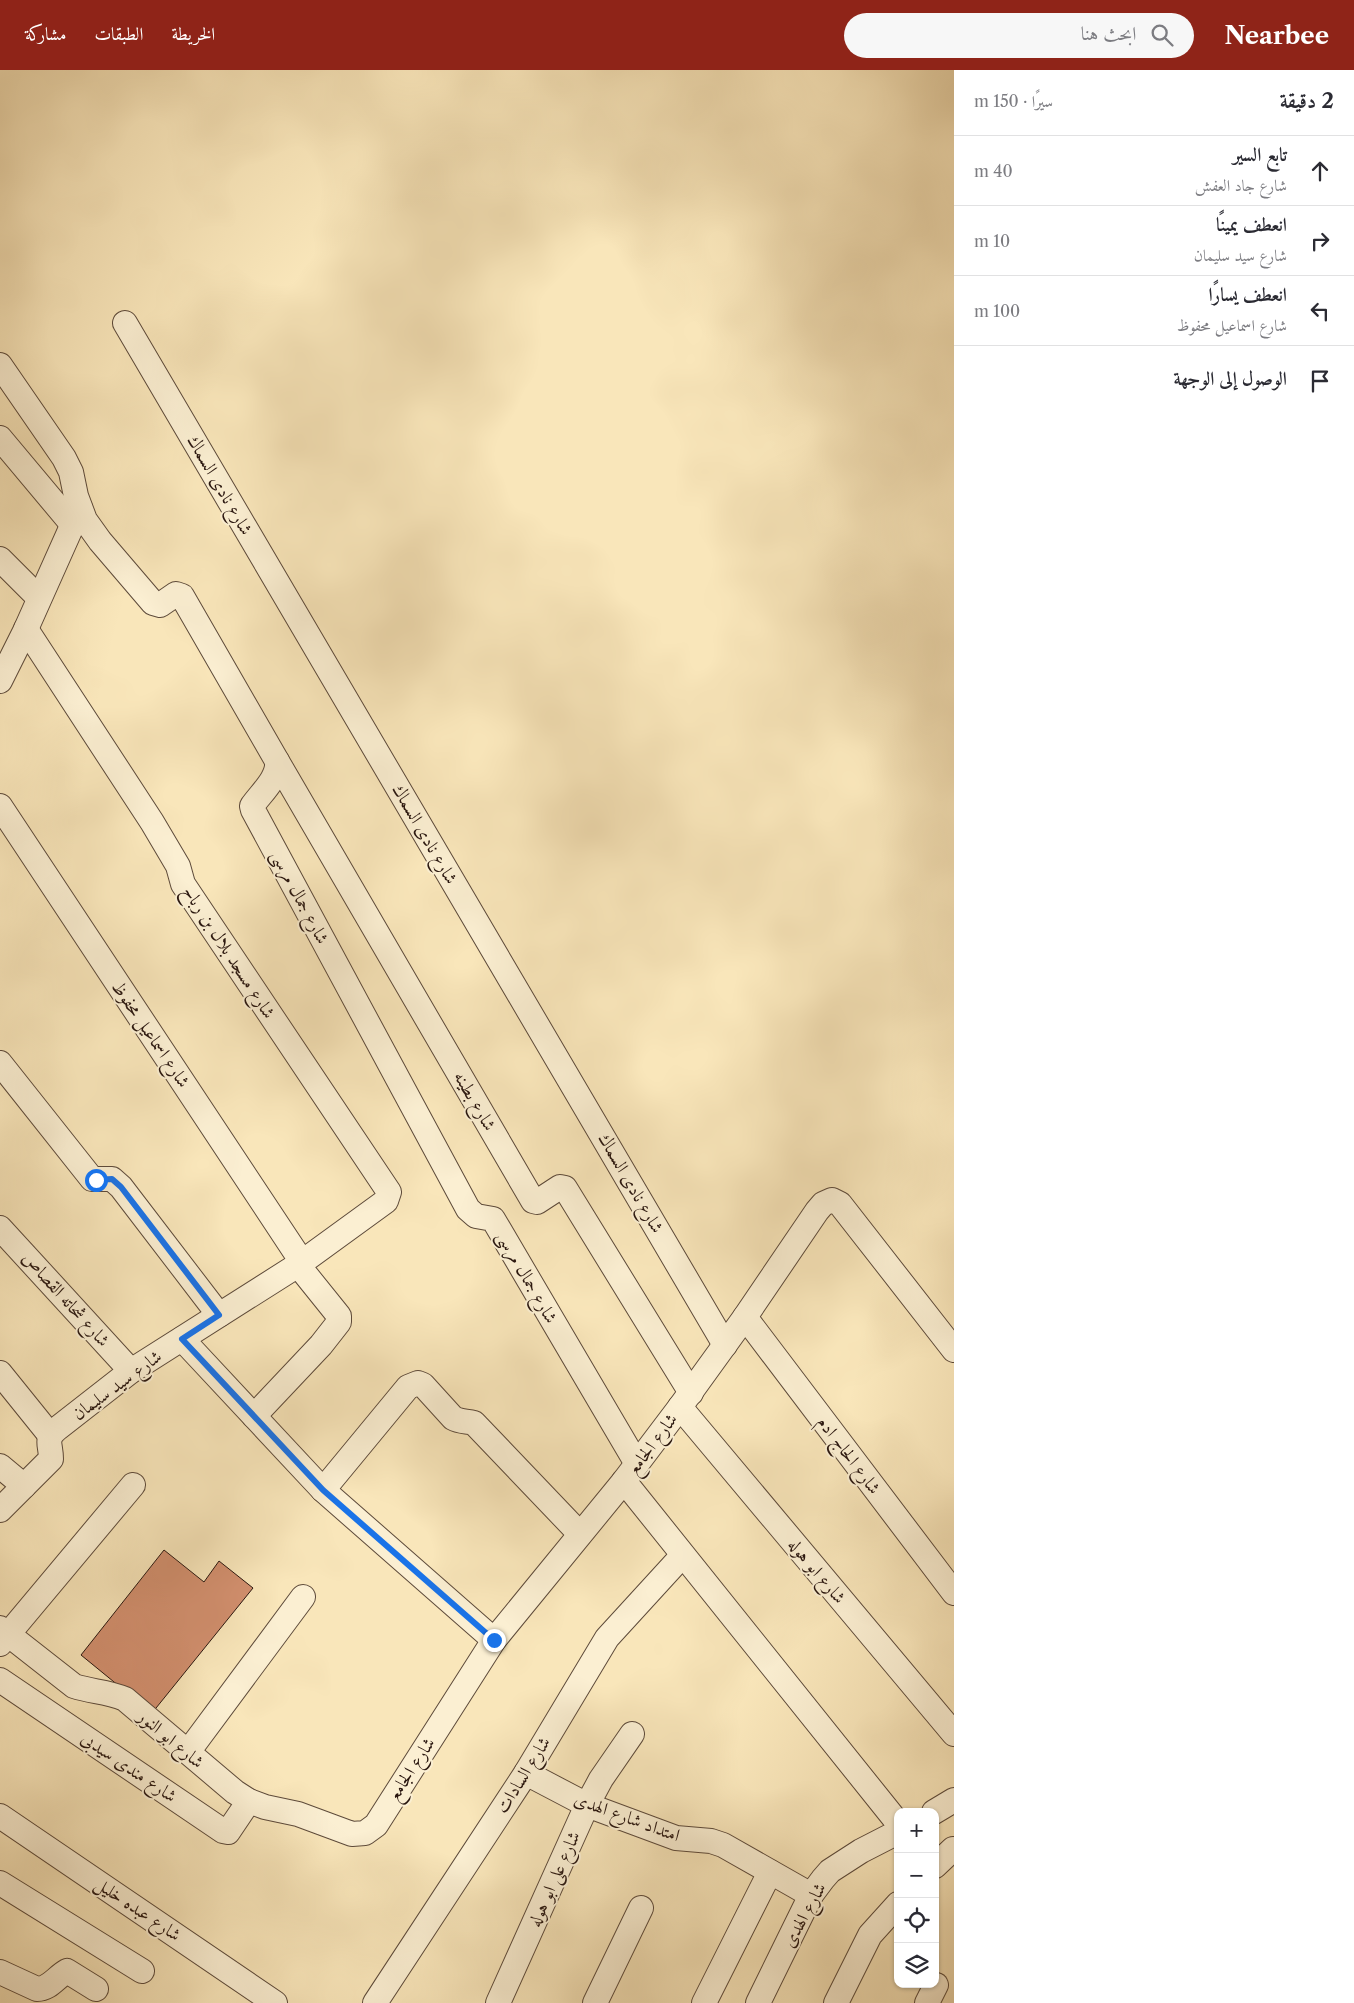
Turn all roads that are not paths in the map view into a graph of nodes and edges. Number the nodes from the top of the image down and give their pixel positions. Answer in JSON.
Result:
{"nodes":[{"id":1,"x":125,"y":324,"type":"dead end"},
{"id":2,"x":0,"y":365,"type":"edge"},
{"id":3,"x":0,"y":438,"type":"edge"},
{"id":4,"x":76,"y":516,"type":"junction"},
{"id":5,"x":0,"y":559,"type":"edge"},
{"id":6,"x":39,"y":598,"type":"junction"},
{"id":7,"x":26,"y":629,"type":"junction"},
{"id":8,"x":0,"y":681,"type":"edge"},
{"id":9,"x":277,"y":761,"type":"junction"},
{"id":10,"x":0,"y":806,"type":"edge"},
{"id":11,"x":0,"y":1063,"type":"edge"},
{"id":12,"x":388,"y":1197,"type":"joint"},
{"id":13,"x":0,"y":1228,"type":"edge"},
{"id":14,"x":300,"y":1264,"type":"junction"},
{"id":15,"x":219,"y":1315,"type":"junction"},
{"id":16,"x":745,"y":1317,"type":"junction"},
{"id":17,"x":182,"y":1339,"type":"junction"},
{"id":18,"x":726,"y":1345,"type":"junction"},
{"id":19,"x":954,"y":1350,"type":"edge"},
{"id":20,"x":131,"y":1371,"type":"junction"},
{"id":21,"x":0,"y":1373,"type":"edge"},
{"id":22,"x":685,"y":1400,"type":"junction"},
{"id":23,"x":254,"y":1416,"type":"junction"},
{"id":24,"x":50,"y":1435,"type":"junction"},
{"id":25,"x":0,"y":1466,"type":"edge"},
{"id":26,"x":631,"y":1473,"type":"junction"},
{"id":27,"x":133,"y":1485,"type":"dead end"},
{"id":28,"x":24,"y":1486,"type":"junction"},
{"id":29,"x":323,"y":1490,"type":"junction"},
{"id":30,"x":0,"y":1510,"type":"edge"},
{"id":31,"x":580,"y":1534,"type":"junction"},
{"id":32,"x":682,"y":1556,"type":"junction"},
{"id":33,"x":954,"y":1593,"type":"edge"},
{"id":34,"x":303,"y":1597,"type":"dead end"},
{"id":35,"x":3,"y":1635,"type":"edge"},
{"id":36,"x":494,"y":1640,"type":"junction"},
{"id":37,"x":0,"y":1680,"type":"edge"},
{"id":38,"x":632,"y":1734,"type":"dead end"},
{"id":39,"x":954,"y":1734,"type":"edge"},
{"id":40,"x":188,"y":1752,"type":"junction"},
{"id":41,"x":526,"y":1773,"type":"junction"},
{"id":42,"x":954,"y":1800,"type":"edge"},
{"id":43,"x":248,"y":1801,"type":"junction"},
{"id":44,"x":587,"y":1805,"type":"junction"},
{"id":45,"x":939,"y":1809,"type":"edge"},
{"id":46,"x":0,"y":1816,"type":"edge"},
{"id":47,"x":894,"y":1818,"type":"edge"},
{"id":48,"x":352,"y":1834,"type":"joint"},
{"id":49,"x":894,"y":1834,"type":"edge"},
{"id":50,"x":953,"y":1849,"type":"edge"},
{"id":51,"x":939,"y":1862,"type":"edge"},
{"id":52,"x":770,"y":1872,"type":"junction"},
{"id":53,"x":0,"y":1883,"type":"edge"},
{"id":54,"x":811,"y":1895,"type":"junction"},
{"id":55,"x":641,"y":1908,"type":"dead end"},
{"id":56,"x":894,"y":1908,"type":"edge"},
{"id":57,"x":142,"y":1971,"type":"dead end"},
{"id":58,"x":0,"y":1972,"type":"edge"},
{"id":59,"x":96,"y":1989,"type":"dead end"},
{"id":60,"x":275,"y":2003,"type":"edge"},
{"id":61,"x":375,"y":2003,"type":"edge"},
{"id":62,"x":498,"y":2003,"type":"edge"},
{"id":63,"x":595,"y":2003,"type":"edge"},
{"id":64,"x":704,"y":2003,"type":"edge"},
{"id":65,"x":758,"y":2003,"type":"edge"},
{"id":66,"x":836,"y":2003,"type":"edge"}],
"edges":[{"from":1,"to":18,"type":"street","name":"شارع نادى السماك"},
{"from":2,"to":4,"type":"street"},
{"from":3,"to":4,"type":"street"},
{"from":4,"to":6,"type":"street"},
{"from":4,"to":9,"type":"street"},
{"from":5,"to":6,"type":"street"},
{"from":6,"to":7,"type":"street"},
{"from":7,"to":8,"type":"street"},
{"from":7,"to":12,"type":"street","name":"شارع مسجد بلال بن رباح"},
{"from":9,"to":22,"type":"street","name":"شارع بطينه"},
{"from":9,"to":26,"type":"street","name":"شارع جمال مرسى"},
{"from":10,"to":14,"type":"street","name":"شارع اسماعيل محفوظ"},
{"from":11,"to":15,"type":"street"},
{"from":12,"to":14,"type":"street","name":"شارع سيد سليمان"},
{"from":13,"to":20,"type":"street","name":"شارع شحاته القصاص"},
{"from":14,"to":15,"type":"street","name":"شارع سيد سليمان"},
{"from":14,"to":23,"type":"street","name":"شارع اسماعيل محفوظ"},
{"from":15,"to":17,"type":"street","name":"شارع سيد سليمان"},
{"from":16,"to":18,"type":"street","name":"شارع الجامع"},
{"from":16,"to":19,"type":"street","name":"شارع الجامع"},
{"from":16,"to":33,"type":"street","name":"شارع الحاج ادم"},
{"from":17,"to":20,"type":"street","name":"شارع سيد سليمان"},
{"from":17,"to":23,"type":"street"},
{"from":18,"to":22,"type":"street","name":"شارع الجامع"},
{"from":20,"to":24,"type":"street","name":"شارع سيد سليمان"},
{"from":21,"to":24,"type":"street"},
{"from":22,"to":26,"type":"street","name":"شارع الجامع"},
{"from":22,"to":39,"type":"street","name":"شارع ابو هوله"},
{"from":23,"to":29,"type":"street"},
{"from":24,"to":28,"type":"street"},
{"from":25,"to":28,"type":"street"},
{"from":26,"to":31,"type":"street","name":"شارع الجامع"},
{"from":26,"to":32,"type":"street"},
{"from":27,"to":35,"type":"street"},
{"from":28,"to":30,"type":"street"},
{"from":29,"to":31,"type":"street"},
{"from":29,"to":36,"type":"street"},
{"from":31,"to":36,"type":"street","name":"شارع الجامع"},
{"from":32,"to":41,"type":"street","name":"شارع السادات"},
{"from":32,"to":47,"type":"street"},
{"from":34,"to":40,"type":"street"},
{"from":35,"to":40,"type":"street","name":"شارع ابو النور"},
{"from":36,"to":48,"type":"street","name":"شارع الجامع"},
{"from":37,"to":43,"type":"street","name":"شارع مندى سيدبى"},
{"from":38,"to":44,"type":"street","name":"شارع على ابو هوله"},
{"from":40,"to":43,"type":"street","name":"شارع ابو النور"},
{"from":41,"to":44,"type":"street","name":"امتداد شارع الهدى"},
{"from":41,"to":61,"type":"street","name":"شارع السادات"},
{"from":42,"to":45,"type":"street"},
{"from":43,"to":48,"type":"street","name":"شارع ابو النور"},
{"from":44,"to":52,"type":"street","name":"امتداد شارع الهدى"},
{"from":44,"to":62,"type":"street","name":"شارع على ابو هوله"},
{"from":46,"to":60,"type":"street","name":"شارع عبده خليل"},
{"from":49,"to":54,"type":"street","name":"شارع الهدى"},
{"from":50,"to":51,"type":"street"},
{"from":52,"to":54,"type":"street","name":"امتداد شارع الهدى"},
{"from":52,"to":64,"type":"street"},
{"from":53,"to":57,"type":"street"},
{"from":54,"to":65,"type":"street","name":"شارع الهدى"},
{"from":55,"to":63,"type":"street"},
{"from":56,"to":66,"type":"street"},
{"from":58,"to":59,"type":"street"}]}
